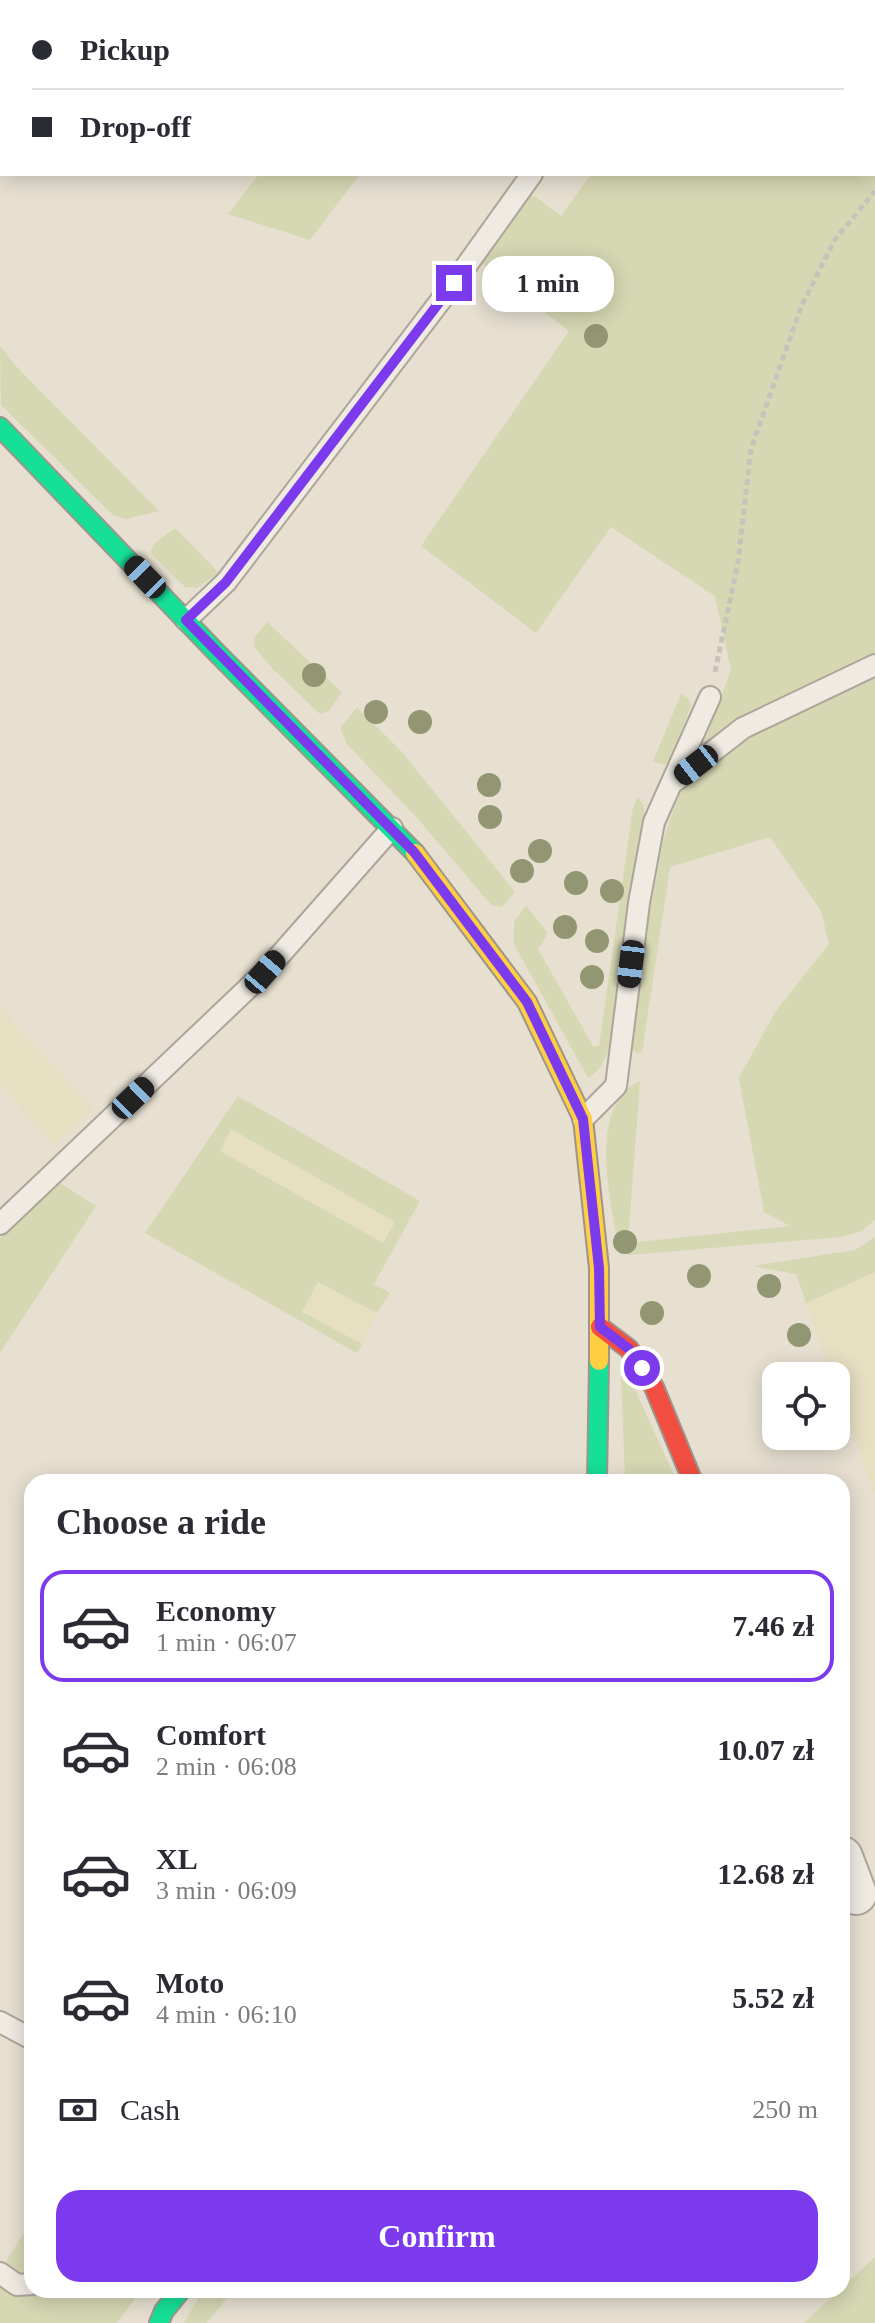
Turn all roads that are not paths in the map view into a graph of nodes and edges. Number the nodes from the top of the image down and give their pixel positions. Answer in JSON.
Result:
{"nodes":[{"id":1,"x":531,"y":176,"type":"edge"},
{"id":2,"x":0,"y":427,"type":"edge"},
{"id":3,"x":186,"y":620,"type":"junction"},
{"id":4,"x":875,"y":665,"type":"edge"},
{"id":5,"x":710,"y":697,"type":"road end"},
{"id":6,"x":672,"y":784,"type":"junction"},
{"id":7,"x":392,"y":828,"type":"junction"},
{"id":8,"x":583,"y":1119,"type":"junction"},
{"id":9,"x":0,"y":1224,"type":"edge"},
{"id":10,"x":600,"y":1327,"type":"junction"},
{"id":11,"x":597,"y":1474,"type":"edge"},
{"id":12,"x":690,"y":1474,"type":"edge"},
{"id":13,"x":850,"y":1878,"type":"edge"},
{"id":14,"x":856,"y":1894,"type":"dead end"},
{"id":15,"x":0,"y":2022,"type":"edge"},
{"id":16,"x":24,"y":2035,"type":"edge"},
{"id":17,"x":0,"y":2273,"type":"edge"},
{"id":18,"x":24,"y":2285,"type":"edge"},
{"id":19,"x":175,"y":2298,"type":"edge"},
{"id":20,"x":159,"y":2323,"type":"edge"}],
"edges":[{"from":1,"to":3,"type":"lane"},
{"from":2,"to":3,"type":"street"},
{"from":3,"to":7,"type":"street"},
{"from":4,"to":6,"type":"lane"},
{"from":5,"to":6,"type":"lane"},
{"from":6,"to":8,"type":"lane"},
{"from":7,"to":8,"type":"street"},
{"from":7,"to":9,"type":"lane"},
{"from":8,"to":10,"type":"street"},
{"from":10,"to":11,"type":"street"},
{"from":10,"to":12,"type":"street"},
{"from":13,"to":14,"type":"street"},
{"from":15,"to":16,"type":"lane"},
{"from":17,"to":18,"type":"lane"},
{"from":19,"to":20,"type":"street"}]}
